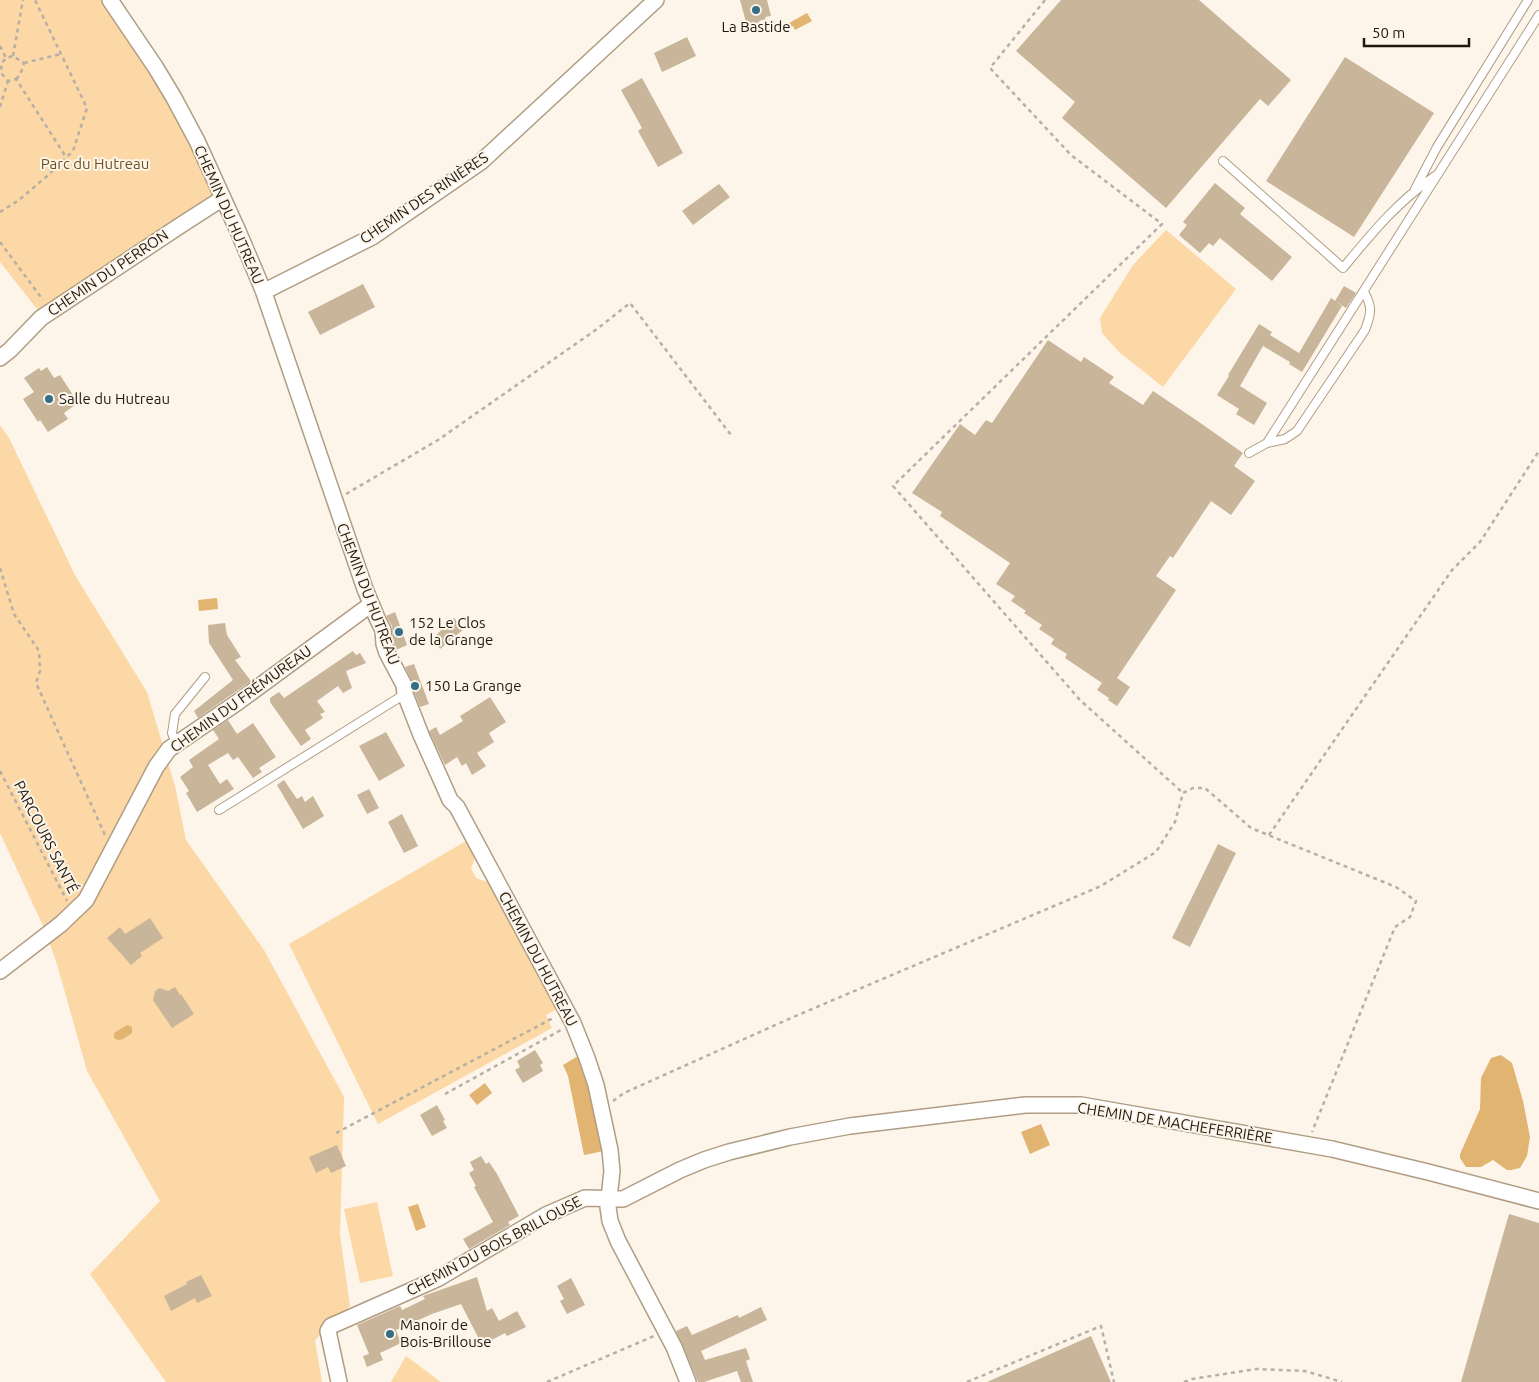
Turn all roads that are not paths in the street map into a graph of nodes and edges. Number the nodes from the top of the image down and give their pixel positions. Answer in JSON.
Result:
{"nodes":[{"id":1,"x":110,"y":0,"type":"edge"},
{"id":2,"x":656,"y":0,"type":"edge"},
{"id":3,"x":1528,"y":0,"type":"edge"},
{"id":4,"x":1539,"y":15,"type":"edge"},
{"id":5,"x":1223,"y":161,"type":"dead end"},
{"id":6,"x":1439,"y":174,"type":"junction"},
{"id":7,"x":1415,"y":190,"type":"junction"},
{"id":8,"x":223,"y":198,"type":"junction"},
{"id":9,"x":263,"y":290,"type":"junction"},
{"id":10,"x":1364,"y":292,"type":"junction"},
{"id":11,"x":0,"y":358,"type":"edge"},
{"id":12,"x":1267,"y":443,"type":"junction"},
{"id":13,"x":1249,"y":452,"type":"dead end"},
{"id":14,"x":372,"y":606,"type":"junction"},
{"id":15,"x":205,"y":677,"type":"dead end"},
{"id":16,"x":405,"y":694,"type":"junction"},
{"id":17,"x":176,"y":744,"type":"junction"},
{"id":18,"x":219,"y":810,"type":"dead end"},
{"id":19,"x":0,"y":971,"type":"edge"},
{"id":20,"x":609,"y":1198,"type":"junction"},
{"id":21,"x":1539,"y":1201,"type":"edge"},
{"id":22,"x":339,"y":1382,"type":"edge"},
{"id":23,"x":688,"y":1382,"type":"edge"}],
"edges":[{"from":1,"to":8,"type":"street","name":"CHEMIN DU HUTREAU"},
{"from":2,"to":9,"type":"street","name":"CHEMIN DES RINIÈRES"},
{"from":3,"to":7,"type":"lane"},
{"from":4,"to":6,"type":"lane"},
{"from":5,"to":7,"type":"lane"},
{"from":6,"to":7,"type":"lane"},
{"from":6,"to":10,"type":"lane"},
{"from":8,"to":9,"type":"street","name":"CHEMIN DU HUTREAU"},
{"from":8,"to":11,"type":"street","name":"CHEMIN DU PERRON"},
{"from":9,"to":14,"type":"street","name":"CHEMIN DU HUTREAU"},
{"from":10,"to":12,"type":"lane"},
{"from":10,"to":12,"type":"lane"},
{"from":12,"to":13,"type":"lane"},
{"from":14,"to":16,"type":"street","name":"CHEMIN DU HUTREAU"},
{"from":14,"to":17,"type":"street","name":"CHEMIN DU FRÉMUREAU"},
{"from":15,"to":17,"type":"lane"},
{"from":16,"to":18,"type":"lane"},
{"from":16,"to":20,"type":"street","name":"CHEMIN DU HUTREAU"},
{"from":17,"to":19,"type":"street","name":"CHEMIN DU FRÉMUREAU"},
{"from":20,"to":21,"type":"street","name":"CHEMIN DE MACHEFERRIÈRE"},
{"from":20,"to":22,"type":"street","name":"CHEMIN DU BOIS BRILLOUSE"},
{"from":20,"to":23,"type":"street","name":"CHEMIN DU HUTREAU"}]}
